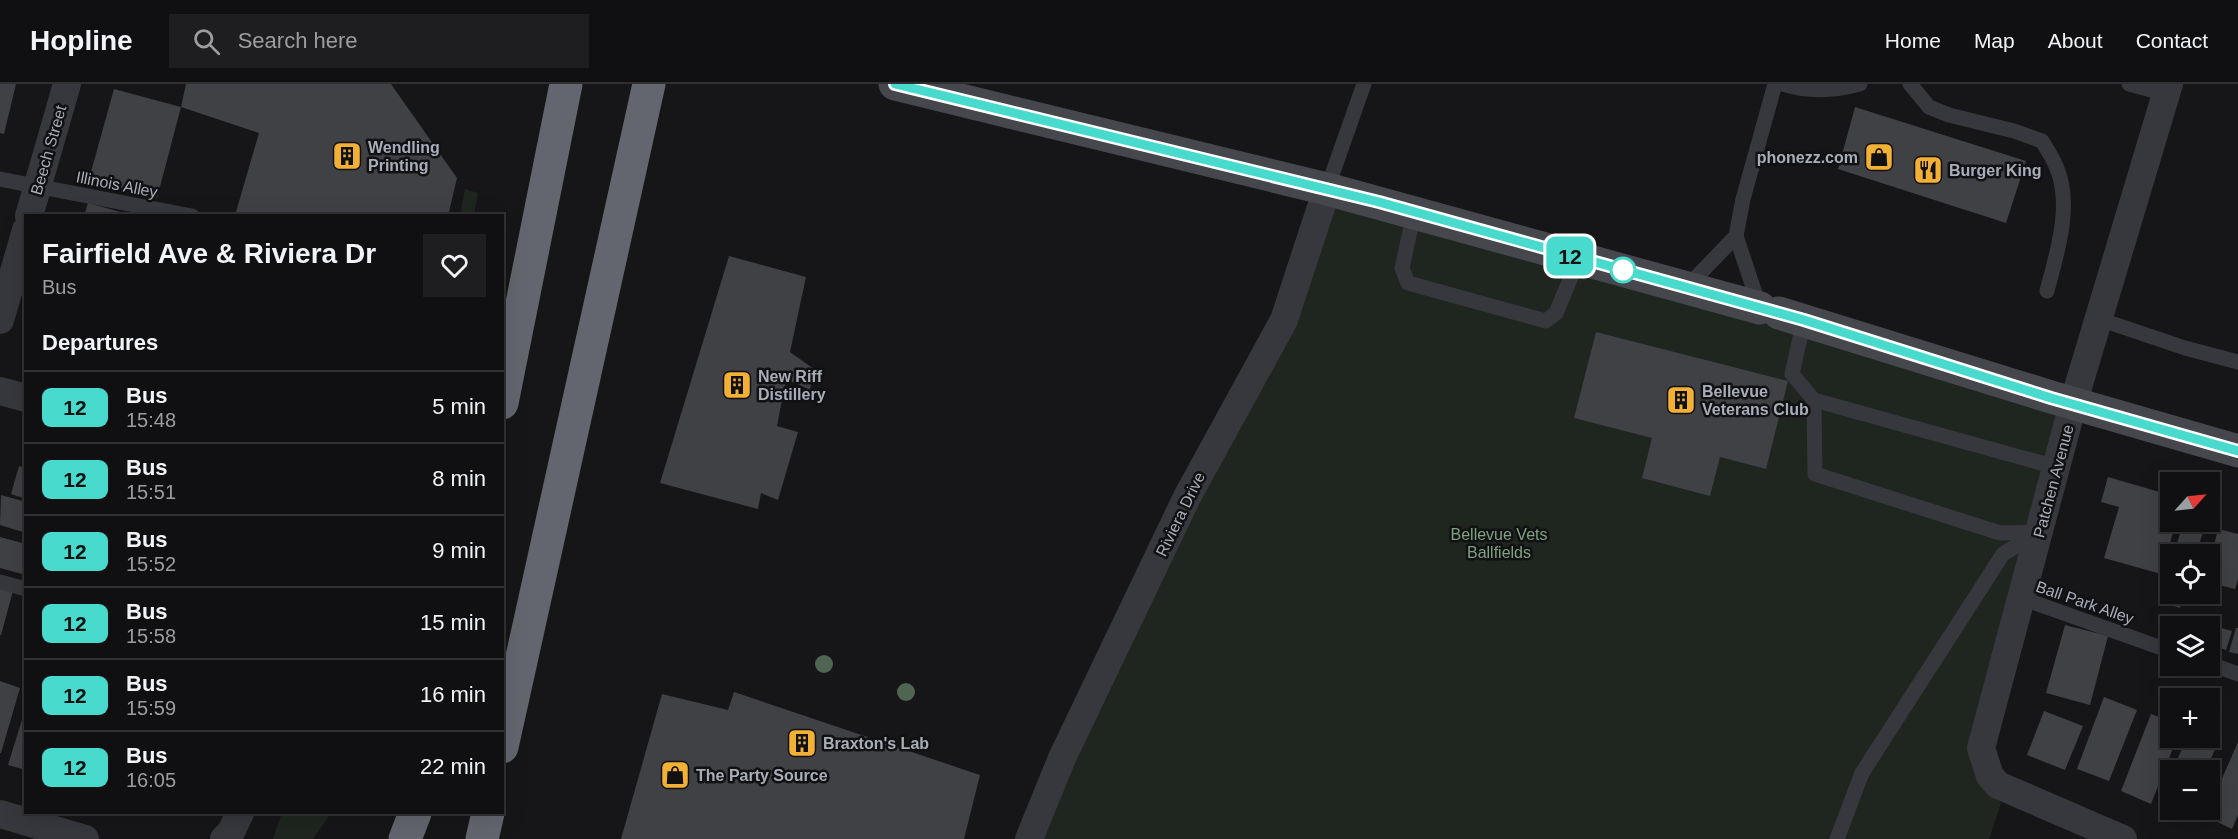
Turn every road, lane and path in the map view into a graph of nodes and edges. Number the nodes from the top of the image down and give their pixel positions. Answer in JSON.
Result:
{"nodes":[{"id":1,"x":67,"y":84,"type":"edge"},
{"id":2,"x":566,"y":84,"type":"edge"},
{"id":3,"x":649,"y":84,"type":"edge"},
{"id":4,"x":895,"y":84,"type":"edge"},
{"id":5,"x":1364,"y":84,"type":"edge"},
{"id":6,"x":1775,"y":84,"type":"edge"},
{"id":7,"x":1783,"y":84,"type":"edge"},
{"id":8,"x":1860,"y":84,"type":"edge"},
{"id":9,"x":1910,"y":84,"type":"edge"},
{"id":10,"x":2129,"y":84,"type":"edge"},
{"id":11,"x":2167,"y":89,"type":"edge"},
{"id":12,"x":0,"y":179,"type":"edge"},
{"id":13,"x":38,"y":187,"type":"junction"},
{"id":14,"x":1327,"y":189,"type":"junction"},
{"id":15,"x":1414,"y":213,"type":"junction"},
{"id":16,"x":30,"y":214,"type":"edge"},
{"id":17,"x":181,"y":214,"type":"edge"},
{"id":18,"x":1736,"y":236,"type":"junction"},
{"id":19,"x":24,"y":237,"type":"edge"},
{"id":20,"x":1579,"y":258,"type":"junction"},
{"id":21,"x":1686,"y":288,"type":"junction"},
{"id":22,"x":2047,"y":291,"type":"dead end"},
{"id":23,"x":1781,"y":314,"type":"junction"},
{"id":24,"x":2099,"y":319,"type":"junction"},
{"id":25,"x":0,"y":320,"type":"edge"},
{"id":26,"x":2238,"y":362,"type":"edge"},
{"id":27,"x":0,"y":391,"type":"edge"},
{"id":28,"x":504,"y":393,"type":"edge"},
{"id":29,"x":24,"y":397,"type":"edge"},
{"id":30,"x":1814,"y":400,"type":"junction"},
{"id":31,"x":2073,"y":404,"type":"junction"},
{"id":32,"x":2238,"y":451,"type":"edge"},
{"id":33,"x":2056,"y":467,"type":"junction"},
{"id":34,"x":2039,"y":532,"type":"junction"},
{"id":35,"x":0,"y":582,"type":"edge"},
{"id":36,"x":24,"y":588,"type":"edge"},
{"id":37,"x":2021,"y":598,"type":"junction"},
{"id":38,"x":2160,"y":647,"type":"edge"},
{"id":39,"x":2220,"y":668,"type":"edge"},
{"id":40,"x":2238,"y":674,"type":"edge"},
{"id":41,"x":504,"y":738,"type":"edge"},
{"id":42,"x":0,"y":814,"type":"edge"},
{"id":43,"x":240,"y":814,"type":"edge"},
{"id":44,"x":415,"y":814,"type":"edge"},
{"id":45,"x":488,"y":814,"type":"edge"},
{"id":46,"x":85,"y":839,"type":"edge"},
{"id":47,"x":224,"y":839,"type":"edge"},
{"id":48,"x":405,"y":839,"type":"edge"},
{"id":49,"x":482,"y":839,"type":"edge"},
{"id":50,"x":1029,"y":839,"type":"edge"},
{"id":51,"x":1837,"y":839,"type":"edge"},
{"id":52,"x":2123,"y":839,"type":"edge"}],
"edges":[{"from":1,"to":13,"type":"street","name":"Beech Street"},
{"from":2,"to":28,"type":"highway"},
{"from":3,"to":41,"type":"highway"},
{"from":4,"to":14,"type":"main road"},
{"from":5,"to":14,"type":"lane"},
{"from":6,"to":18,"type":"lane"},
{"from":7,"to":8,"type":"lane"},
{"from":9,"to":22,"type":"lane"},
{"from":10,"to":11,"type":"lane"},
{"from":11,"to":24,"type":"street","name":"Patchen Avenue"},
{"from":12,"to":13,"type":"lane","name":"Illinois Alley"},
{"from":13,"to":16,"type":"street","name":"Beech Street"},
{"from":13,"to":17,"type":"lane","name":"Illinois Alley"},
{"from":14,"to":15,"type":"main road"},
{"from":14,"to":50,"type":"street","name":"Riviera Drive"},
{"from":15,"to":20,"type":"main road"},
{"from":15,"to":20,"type":"lane"},
{"from":18,"to":21,"type":"lane"},
{"from":18,"to":23,"type":"lane"},
{"from":19,"to":25,"type":"street"},
{"from":20,"to":21,"type":"main road"},
{"from":21,"to":23,"type":"main road"},
{"from":23,"to":30,"type":"lane"},
{"from":23,"to":31,"type":"main road"},
{"from":24,"to":26,"type":"lane"},
{"from":24,"to":31,"type":"street","name":"Patchen Avenue"},
{"from":27,"to":29,"type":"street"},
{"from":30,"to":33,"type":"lane"},
{"from":30,"to":34,"type":"lane"},
{"from":31,"to":32,"type":"main road"},
{"from":31,"to":33,"type":"street","name":"Patchen Avenue"},
{"from":33,"to":34,"type":"street","name":"Patchen Avenue"},
{"from":34,"to":37,"type":"street","name":"Patchen Avenue"},
{"from":34,"to":51,"type":"lane"},
{"from":35,"to":36,"type":"lane"},
{"from":37,"to":38,"type":"lane","name":"Ball Park Alley"},
{"from":37,"to":52,"type":"street","name":"Patchen Avenue"},
{"from":39,"to":40,"type":"lane"},
{"from":42,"to":46,"type":"street"},
{"from":43,"to":47,"type":"street"},
{"from":44,"to":48,"type":"highway"},
{"from":45,"to":49,"type":"highway"}]}
